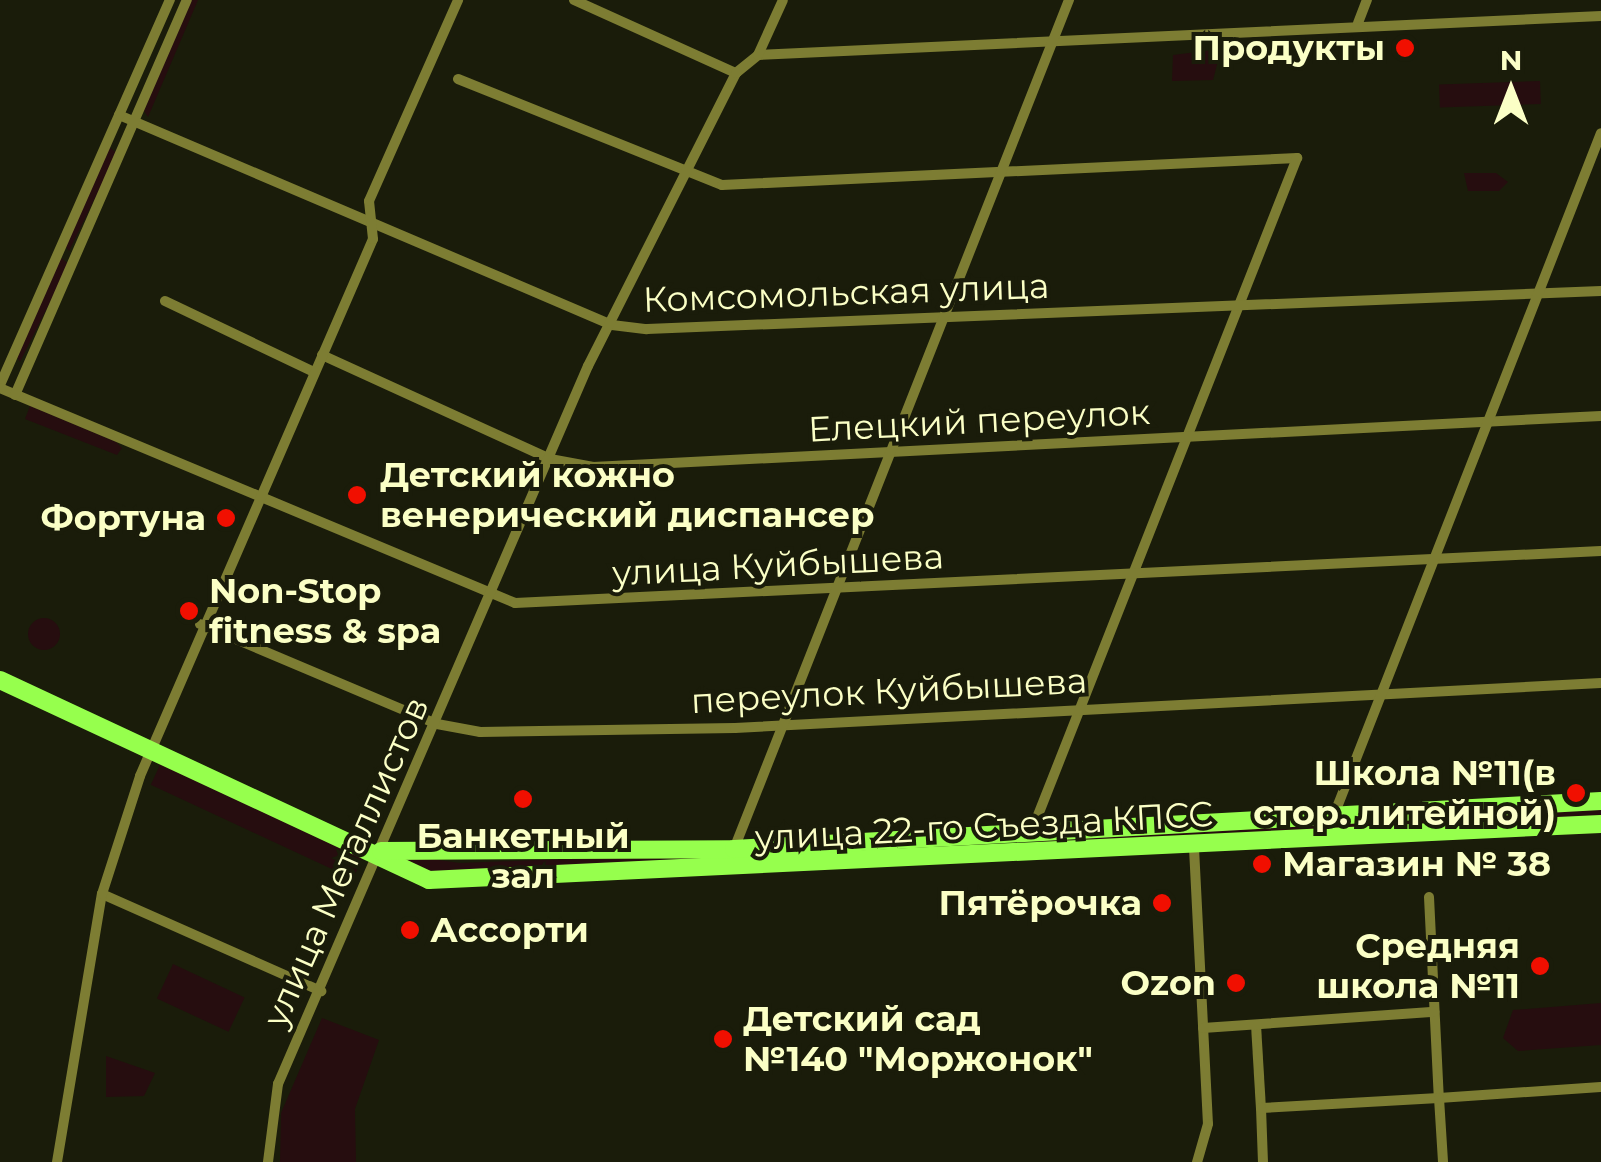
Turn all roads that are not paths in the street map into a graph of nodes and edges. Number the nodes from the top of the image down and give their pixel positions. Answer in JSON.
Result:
{"nodes":[{"id":1,"x":170,"y":0,"type":"edge"},
{"id":2,"x":187,"y":0,"type":"edge"},
{"id":3,"x":458,"y":0,"type":"edge"},
{"id":4,"x":574,"y":0,"type":"edge"},
{"id":5,"x":783,"y":0,"type":"edge"},
{"id":6,"x":1069,"y":0,"type":"edge"},
{"id":7,"x":1366,"y":0,"type":"edge"},
{"id":8,"x":1601,"y":16,"type":"edge"},
{"id":9,"x":1358,"y":22,"type":"junction"},
{"id":10,"x":1052,"y":41,"type":"junction"},
{"id":11,"x":758,"y":55,"type":"junction"},
{"id":12,"x":736,"y":72,"type":"junction"},
{"id":13,"x":458,"y":79,"type":"dead end"},
{"id":14,"x":119,"y":115,"type":"junction"},
{"id":15,"x":134,"y":122,"type":"junction"},
{"id":16,"x":1601,"y":133,"type":"edge"},
{"id":17,"x":996,"y":172,"type":"junction"},
{"id":18,"x":690,"y":174,"type":"junction"},
{"id":19,"x":377,"y":227,"type":"junction"},
{"id":20,"x":1601,"y":291,"type":"edge"},
{"id":21,"x":1544,"y":294,"type":"junction"},
{"id":22,"x":165,"y":302,"type":"dead end"},
{"id":23,"x":1237,"y":305,"type":"junction"},
{"id":24,"x":941,"y":323,"type":"junction"},
{"id":25,"x":612,"y":325,"type":"junction"},
{"id":26,"x":322,"y":355,"type":"junction"},
{"id":27,"x":314,"y":372,"type":"junction"},
{"id":28,"x":0,"y":387,"type":"edge"},
{"id":29,"x":15,"y":395,"type":"junction"},
{"id":30,"x":1601,"y":416,"type":"edge"},
{"id":31,"x":1492,"y":421,"type":"junction"},
{"id":32,"x":1188,"y":436,"type":"junction"},
{"id":33,"x":888,"y":454,"type":"junction"},
{"id":34,"x":550,"y":459,"type":"junction"},
{"id":35,"x":256,"y":498,"type":"junction"},
{"id":36,"x":1601,"y":551,"type":"edge"},
{"id":37,"x":1440,"y":559,"type":"junction"},
{"id":38,"x":1134,"y":573,"type":"junction"},
{"id":39,"x":838,"y":590,"type":"junction"},
{"id":40,"x":490,"y":598,"type":"junction"},
{"id":41,"x":200,"y":624,"type":"junction"},
{"id":42,"x":0,"y":680,"type":"edge"},
{"id":43,"x":1601,"y":683,"type":"edge"},
{"id":44,"x":1382,"y":691,"type":"junction"},
{"id":45,"x":1077,"y":710,"type":"junction"},
{"id":46,"x":437,"y":724,"type":"junction"},
{"id":47,"x":785,"y":725,"type":"junction"},
{"id":48,"x":151,"y":745,"type":"junction"},
{"id":49,"x":1601,"y":801,"type":"edge"},
{"id":50,"x":1334,"y":816,"type":"junction"},
{"id":51,"x":1601,"y":824,"type":"edge"},
{"id":52,"x":1031,"y":834,"type":"junction"},
{"id":53,"x":1194,"y":848,"type":"junction"},
{"id":54,"x":734,"y":849,"type":"junction"},
{"id":55,"x":381,"y":851,"type":"junction"},
{"id":56,"x":102,"y":894,"type":"junction"},
{"id":57,"x":1429,"y":897,"type":"dead end"},
{"id":58,"x":321,"y":991,"type":"junction"},
{"id":59,"x":1434,"y":1012,"type":"junction"},
{"id":60,"x":1256,"y":1025,"type":"junction"},
{"id":61,"x":1203,"y":1028,"type":"junction"},
{"id":62,"x":1601,"y":1087,"type":"edge"},
{"id":63,"x":1439,"y":1098,"type":"junction"},
{"id":64,"x":1261,"y":1108,"type":"junction"},
{"id":65,"x":57,"y":1162,"type":"edge"},
{"id":66,"x":268,"y":1162,"type":"edge"},
{"id":67,"x":1197,"y":1162,"type":"edge"},
{"id":68,"x":1263,"y":1162,"type":"edge"},
{"id":69,"x":1443,"y":1162,"type":"edge"}],
"edges":[{"from":1,"to":14,"type":"street"},
{"from":2,"to":15,"type":"street"},
{"from":3,"to":19,"type":"street"},
{"from":4,"to":12,"type":"street"},
{"from":5,"to":11,"type":"street","name":"улица Металлистов"},
{"from":6,"to":10,"type":"street"},
{"from":7,"to":9,"type":"street"},
{"from":8,"to":9,"type":"street"},
{"from":9,"to":10,"type":"street"},
{"from":10,"to":11,"type":"street"},
{"from":10,"to":17,"type":"street"},
{"from":11,"to":12,"type":"street","name":"улица Металлистов"},
{"from":12,"to":18,"type":"street","name":"улица Металлистов"},
{"from":13,"to":18,"type":"street"},
{"from":14,"to":15,"type":"street","name":"Комсомольская улица"},
{"from":14,"to":28,"type":"street"},
{"from":15,"to":19,"type":"street","name":"Комсомольская улица"},
{"from":15,"to":29,"type":"street"},
{"from":16,"to":21,"type":"street"},
{"from":17,"to":18,"type":"street"},
{"from":17,"to":23,"type":"street"},
{"from":17,"to":24,"type":"street"},
{"from":18,"to":25,"type":"street","name":"улица Металлистов"},
{"from":19,"to":25,"type":"street","name":"Комсомольская улица"},
{"from":19,"to":26,"type":"street"},
{"from":20,"to":21,"type":"street","name":"Комсомольская улица"},
{"from":21,"to":23,"type":"street","name":"Комсомольская улица"},
{"from":21,"to":31,"type":"street"},
{"from":22,"to":27,"type":"street"},
{"from":23,"to":24,"type":"street","name":"Комсомольская улица"},
{"from":23,"to":32,"type":"street"},
{"from":24,"to":25,"type":"street","name":"Комсомольская улица"},
{"from":24,"to":33,"type":"street"},
{"from":25,"to":34,"type":"street","name":"улица Металлистов"},
{"from":26,"to":27,"type":"street"},
{"from":26,"to":34,"type":"street","name":"Елецкий переулок"},
{"from":27,"to":35,"type":"street"},
{"from":28,"to":29,"type":"street","name":"улица Куйбышева"},
{"from":29,"to":35,"type":"street","name":"улица Куйбышева"},
{"from":30,"to":31,"type":"street","name":"Елецкий переулок"},
{"from":31,"to":32,"type":"street","name":"Елецкий переулок"},
{"from":31,"to":37,"type":"street"},
{"from":32,"to":33,"type":"street","name":"Елецкий переулок"},
{"from":32,"to":38,"type":"street"},
{"from":33,"to":34,"type":"street","name":"Елецкий переулок"},
{"from":33,"to":39,"type":"street"},
{"from":34,"to":40,"type":"street","name":"улица Металлистов"},
{"from":35,"to":40,"type":"street","name":"улица Куйбышева"},
{"from":35,"to":41,"type":"street"},
{"from":36,"to":37,"type":"street","name":"улица Куйбышева"},
{"from":37,"to":38,"type":"street","name":"улица Куйбышева"},
{"from":37,"to":44,"type":"street"},
{"from":38,"to":39,"type":"street","name":"улица Куйбышева"},
{"from":38,"to":45,"type":"street"},
{"from":39,"to":40,"type":"street","name":"улица Куйбышева"},
{"from":39,"to":47,"type":"street"},
{"from":40,"to":46,"type":"street","name":"улица Металлистов"},
{"from":41,"to":46,"type":"street","name":"переулок Куйбышева"},
{"from":41,"to":48,"type":"street"},
{"from":42,"to":48,"type":"main road","name":"улица 22-го Съезда КПСС"},
{"from":43,"to":44,"type":"street","name":"переулок Куйбышева"},
{"from":44,"to":45,"type":"street","name":"переулок Куйбышева"},
{"from":44,"to":50,"type":"street"},
{"from":45,"to":47,"type":"street","name":"переулок Куйбышева"},
{"from":45,"to":52,"type":"street"},
{"from":46,"to":47,"type":"street","name":"переулок Куйбышева"},
{"from":46,"to":55,"type":"street","name":"улица Металлистов"},
{"from":47,"to":54,"type":"street"},
{"from":48,"to":55,"type":"main road","name":"улица 22-го Съезда КПСС"},
{"from":48,"to":56,"type":"street"},
{"from":49,"to":50,"type":"main road","name":"улица 22-го Съезда КПСС"},
{"from":50,"to":52,"type":"main road","name":"улица 22-го Съезда КПСС"},
{"from":51,"to":53,"type":"main road","name":"улица 22-го Съезда КПСС"},
{"from":52,"to":54,"type":"main road","name":"улица 22-го Съезда КПСС"},
{"from":53,"to":55,"type":"main road","name":"улица 22-го Съезда КПСС"},
{"from":53,"to":61,"type":"street"},
{"from":54,"to":55,"type":"main road","name":"улица 22-го Съезда КПСС"},
{"from":55,"to":58,"type":"street","name":"улица Металлистов"},
{"from":56,"to":58,"type":"street"},
{"from":56,"to":65,"type":"street"},
{"from":57,"to":59,"type":"street"},
{"from":58,"to":66,"type":"street","name":"улица Металлистов"},
{"from":59,"to":60,"type":"street"},
{"from":59,"to":63,"type":"street"},
{"from":60,"to":61,"type":"street"},
{"from":60,"to":64,"type":"street"},
{"from":61,"to":67,"type":"street"},
{"from":62,"to":63,"type":"street"},
{"from":63,"to":64,"type":"street"},
{"from":63,"to":69,"type":"street"},
{"from":64,"to":68,"type":"street"}]}
